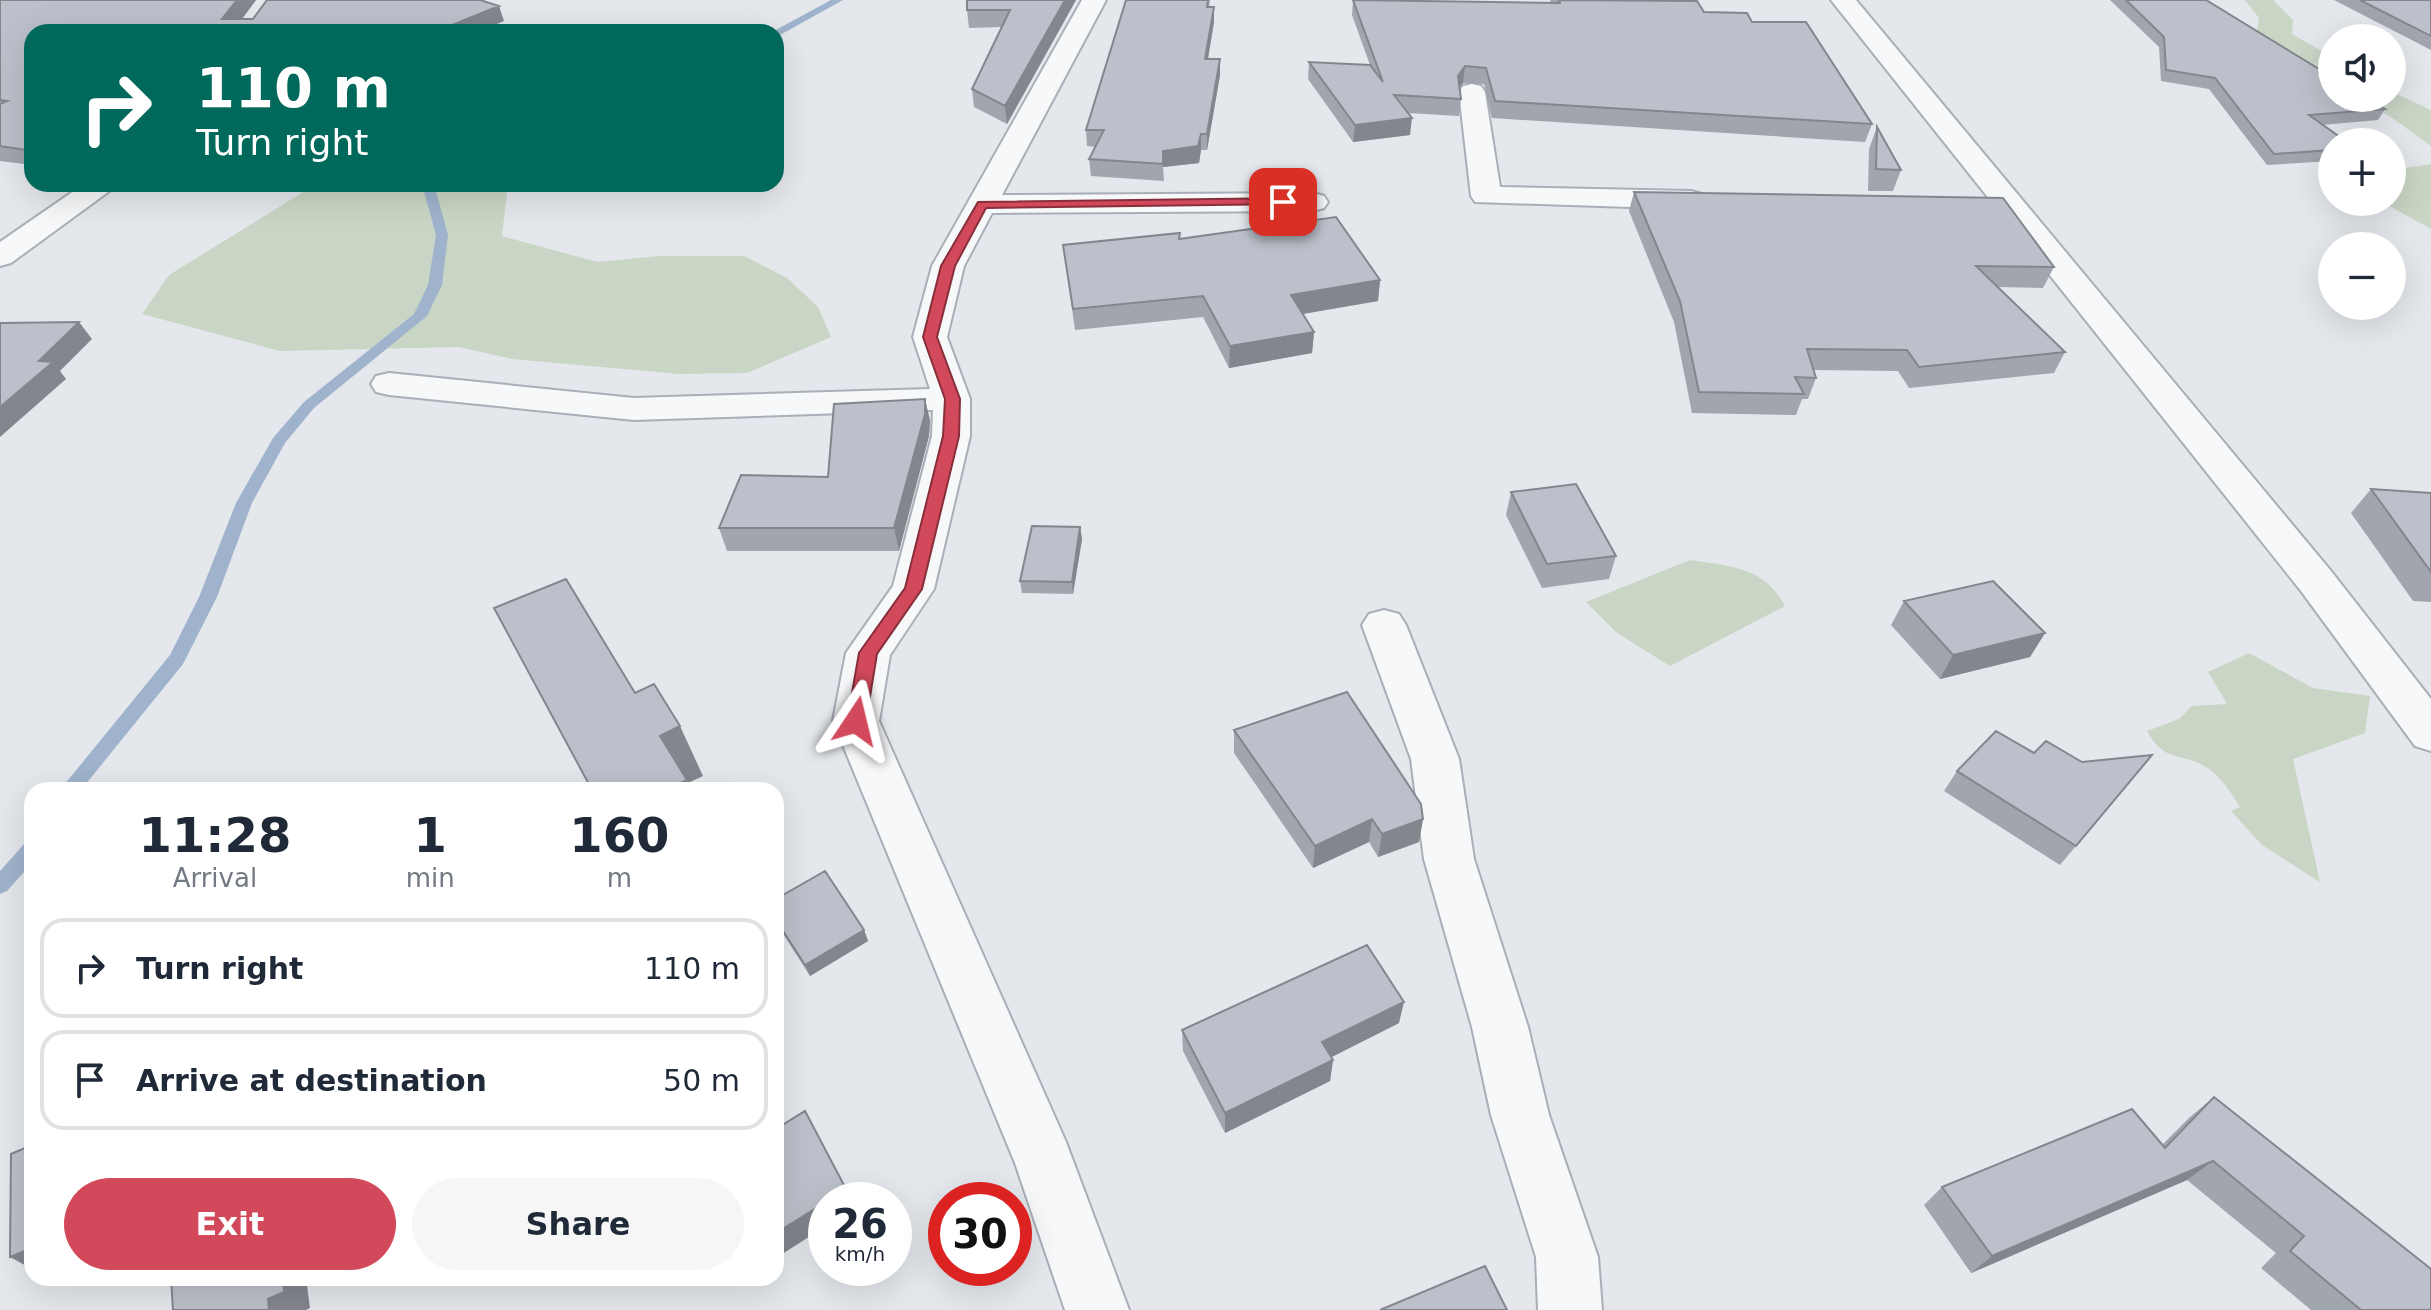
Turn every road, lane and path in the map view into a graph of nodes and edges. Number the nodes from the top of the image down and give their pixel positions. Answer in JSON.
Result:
{"nodes":[{"id":1,"x":1094,"y":0,"type":"edge"},
{"id":2,"x":1843,"y":0,"type":"edge"},
{"id":3,"x":1472,"y":92,"type":"edge"},
{"id":4,"x":92,"y":192,"type":"edge"},
{"id":5,"x":1725,"y":200,"type":"edge"},
{"id":6,"x":1313,"y":202,"type":"dead end"},
{"id":7,"x":982,"y":204,"type":"junction"},
{"id":8,"x":0,"y":256,"type":"edge"},
{"id":9,"x":389,"y":384,"type":"dead end"},
{"id":10,"x":952,"y":399,"type":"junction"},
{"id":11,"x":1384,"y":625,"type":"dead end"},
{"id":12,"x":2431,"y":733,"type":"edge"},
{"id":13,"x":1097,"y":1310,"type":"edge"},
{"id":14,"x":1570,"y":1310,"type":"edge"}],
"edges":[{"from":1,"to":7,"type":"street"},
{"from":2,"to":12,"type":"street"},
{"from":3,"to":5,"type":"street"},
{"from":4,"to":8,"type":"street"},
{"from":6,"to":7,"type":"street"},
{"from":7,"to":10,"type":"street"},
{"from":9,"to":10,"type":"street"},
{"from":10,"to":13,"type":"street"},
{"from":11,"to":14,"type":"street"}]}
